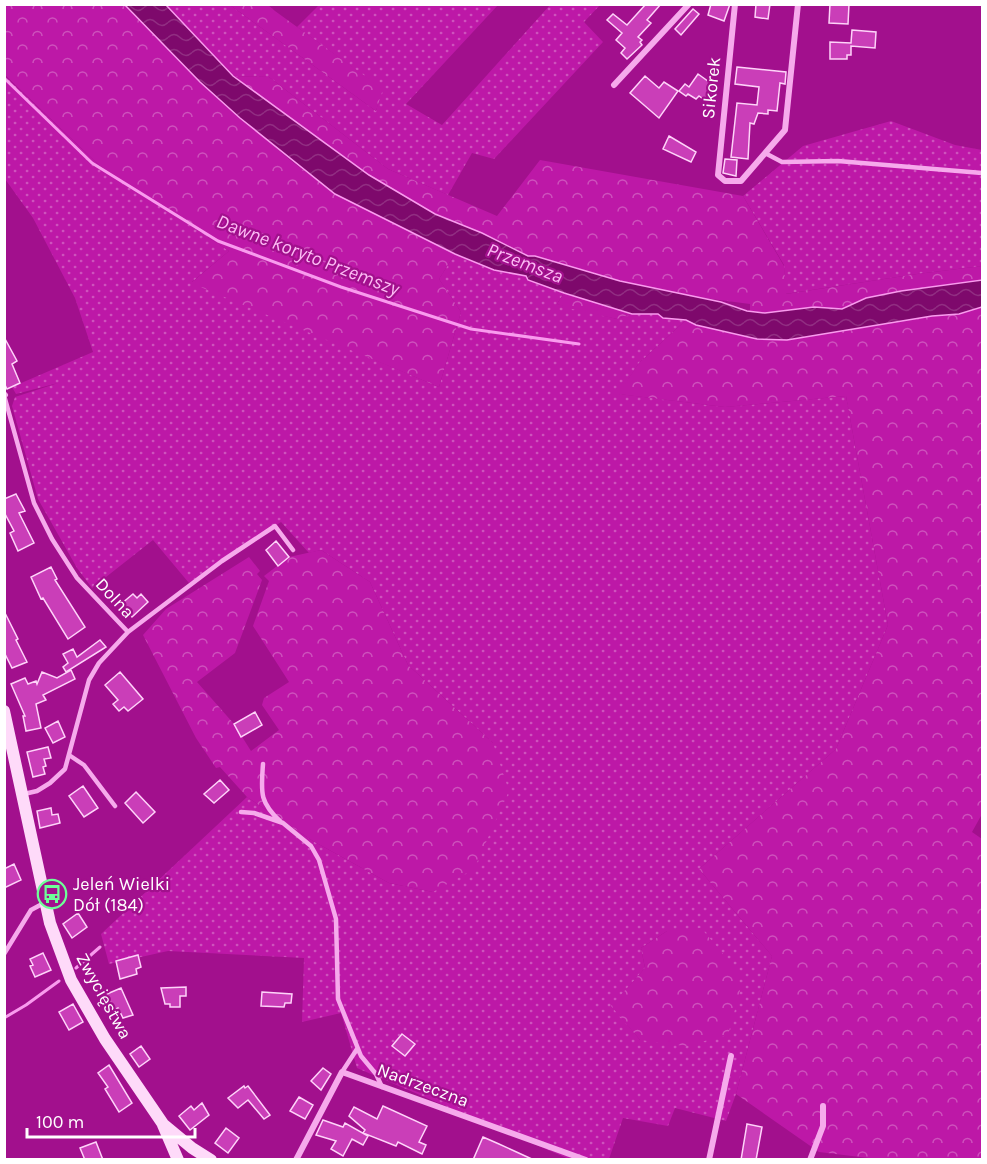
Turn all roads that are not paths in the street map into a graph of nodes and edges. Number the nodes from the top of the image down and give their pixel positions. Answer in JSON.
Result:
{"nodes":[{"id":1,"x":689,"y":4,"type":"edge"},
{"id":2,"x":735,"y":4,"type":"edge"},
{"id":3,"x":798,"y":4,"type":"edge"},
{"id":4,"x":614,"y":85,"type":"dead end"},
{"id":5,"x":765,"y":153,"type":"junction"},
{"id":6,"x":982,"y":174,"type":"edge"},
{"id":7,"x":5,"y":395,"type":"edge"},
{"id":8,"x":293,"y":550,"type":"dead end"},
{"id":9,"x":128,"y":632,"type":"junction"},
{"id":10,"x":4,"y":711,"type":"edge"},
{"id":11,"x":69,"y":755,"type":"junction"},
{"id":12,"x":263,"y":764,"type":"dead end"},
{"id":13,"x":21,"y":794,"type":"junction"},
{"id":14,"x":115,"y":806,"type":"dead end"},
{"id":15,"x":241,"y":812,"type":"dead end"},
{"id":16,"x":283,"y":824,"type":"junction"},
{"id":17,"x":46,"y":902,"type":"junction"},
{"id":18,"x":4,"y":954,"type":"edge"},
{"id":19,"x":357,"y":1049,"type":"junction"},
{"id":20,"x":730,"y":1056,"type":"dead end"},
{"id":21,"x":342,"y":1072,"type":"junction"},
{"id":22,"x":382,"y":1087,"type":"junction"},
{"id":23,"x":822,"y":1106,"type":"dead end"},
{"id":24,"x":163,"y":1124,"type":"junction"},
{"id":25,"x":178,"y":1160,"type":"edge"},
{"id":26,"x":211,"y":1160,"type":"edge"},
{"id":27,"x":296,"y":1160,"type":"edge"},
{"id":28,"x":586,"y":1160,"type":"edge"},
{"id":29,"x":710,"y":1160,"type":"edge"},
{"id":30,"x":810,"y":1160,"type":"edge"}],
"edges":[{"from":1,"to":4,"type":"street"},
{"from":2,"to":5,"type":"street","name":"Sikorek"},
{"from":3,"to":5,"type":"street"},
{"from":5,"to":6,"type":"lane"},
{"from":7,"to":9,"type":"lane","name":"Dolna"},
{"from":8,"to":9,"type":"lane"},
{"from":9,"to":11,"type":"lane","name":"Dolna"},
{"from":10,"to":13,"type":"street","name":"Zwycięstwa"},
{"from":11,"to":13,"type":"lane","name":"Dolna"},
{"from":11,"to":14,"type":"lane"},
{"from":12,"to":16,"type":"lane"},
{"from":13,"to":17,"type":"street","name":"Zwycięstwa"},
{"from":15,"to":16,"type":"lane"},
{"from":16,"to":19,"type":"lane"},
{"from":17,"to":18,"type":"lane"},
{"from":17,"to":24,"type":"street","name":"Zwycięstwa"},
{"from":19,"to":21,"type":"lane"},
{"from":19,"to":22,"type":"lane"},
{"from":20,"to":29,"type":"street"},
{"from":21,"to":22,"type":"street","name":"Nadrzeczna"},
{"from":21,"to":27,"type":"street"},
{"from":22,"to":28,"type":"street","name":"Nadrzeczna"},
{"from":23,"to":30,"type":"street"},
{"from":24,"to":25,"type":"street"},
{"from":24,"to":26,"type":"street","name":"Zwycięstwa"}]}
